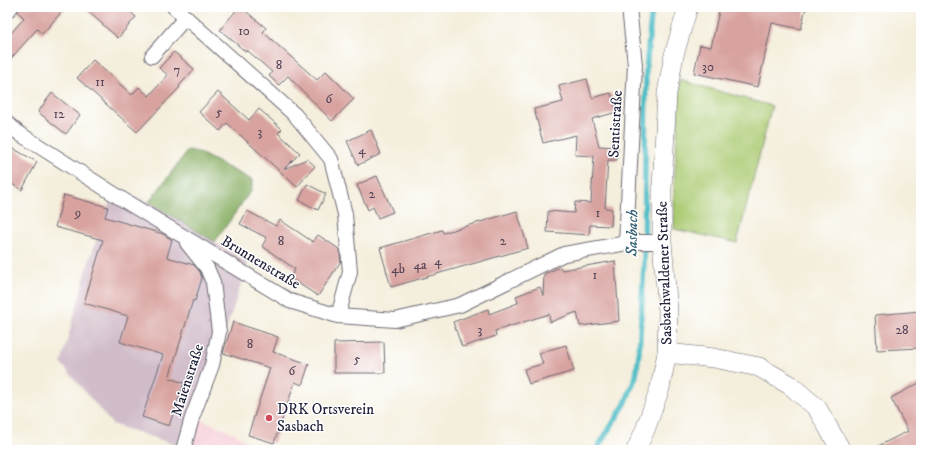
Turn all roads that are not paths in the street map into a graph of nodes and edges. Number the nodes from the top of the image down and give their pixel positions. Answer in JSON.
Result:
{"nodes":[{"id":1,"x":11,"y":7,"type":"edge"},
{"id":2,"x":174,"y":7,"type":"edge"},
{"id":3,"x":629,"y":7,"type":"edge"},
{"id":4,"x":688,"y":7,"type":"edge"},
{"id":5,"x":7,"y":11,"type":"edge"},
{"id":6,"x":186,"y":17,"type":"junction"},
{"id":7,"x":152,"y":56,"type":"dead end"},
{"id":8,"x":7,"y":123,"type":"edge"},
{"id":9,"x":181,"y":235,"type":"junction"},
{"id":10,"x":629,"y":242,"type":"junction"},
{"id":11,"x":658,"y":242,"type":"junction"},
{"id":12,"x":338,"y":316,"type":"junction"},
{"id":13,"x":667,"y":353,"type":"junction"},
{"id":14,"x":182,"y":450,"type":"edge"},
{"id":15,"x":636,"y":450,"type":"edge"},
{"id":16,"x":841,"y":450,"type":"edge"}],
"edges":[{"from":1,"to":5,"type":"street"},
{"from":2,"to":6,"type":"street"},
{"from":3,"to":10,"type":"street","name":"Sentistraße"},
{"from":4,"to":11,"type":"main road","name":"Sasbachwaldener Straße"},
{"from":6,"to":7,"type":"street"},
{"from":6,"to":12,"type":"street"},
{"from":8,"to":9,"type":"street","name":"Brunnenstraße"},
{"from":9,"to":12,"type":"street","name":"Brunnenstraße"},
{"from":9,"to":14,"type":"street","name":"Maienstraße"},
{"from":10,"to":11,"type":"street","name":"Brunnenstraße"},
{"from":10,"to":12,"type":"street","name":"Brunnenstraße"},
{"from":11,"to":13,"type":"main road","name":"Sasbachwaldener Straße"},
{"from":13,"to":15,"type":"main road"},
{"from":13,"to":16,"type":"main road","name":"Sasbachwaldener Straße"}]}
